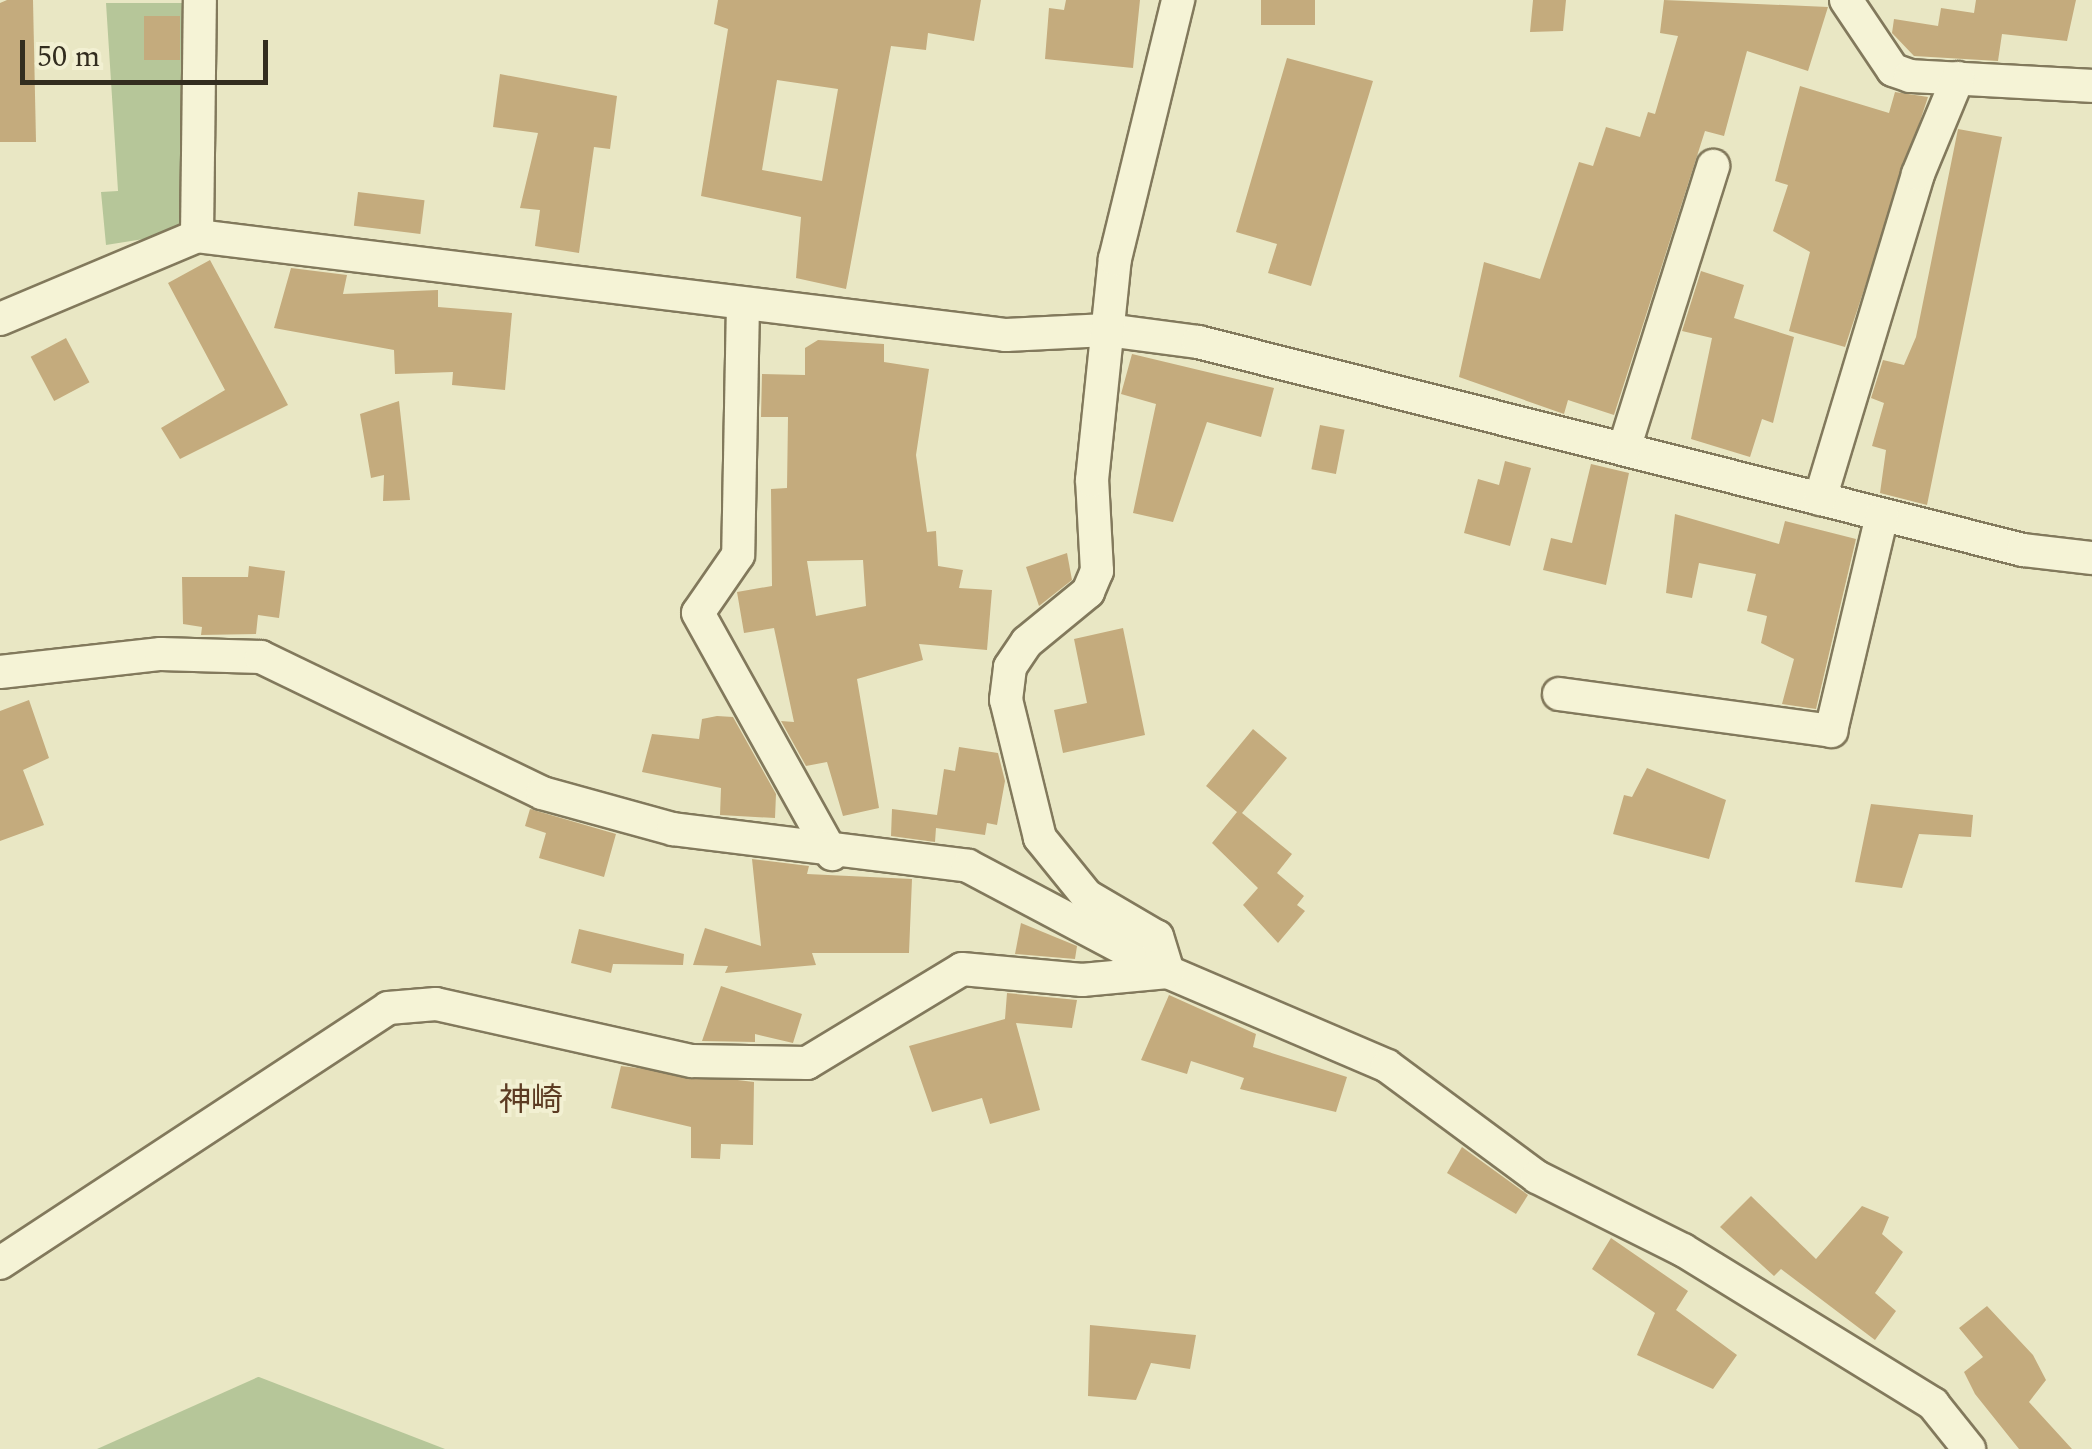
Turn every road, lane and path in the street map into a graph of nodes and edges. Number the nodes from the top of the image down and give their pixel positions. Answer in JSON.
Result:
{"nodes":[{"id":1,"x":200,"y":0,"type":"edge"},
{"id":2,"x":1178,"y":0,"type":"edge"},
{"id":3,"x":1846,"y":0,"type":"edge"},
{"id":4,"x":1958,"y":78,"type":"junction"},
{"id":5,"x":2092,"y":86,"type":"edge"},
{"id":6,"x":1713,"y":166,"type":"dead end"},
{"id":7,"x":197,"y":236,"type":"junction"},
{"id":8,"x":743,"y":304,"type":"junction"},
{"id":9,"x":0,"y":319,"type":"edge"},
{"id":10,"x":1107,"y":330,"type":"junction"},
{"id":11,"x":1624,"y":449,"type":"junction"},
{"id":12,"x":1820,"y":499,"type":"junction"},
{"id":13,"x":1882,"y":515,"type":"junction"},
{"id":14,"x":2092,"y":558,"type":"edge"},
{"id":15,"x":0,"y":672,"type":"edge"},
{"id":16,"x":1559,"y":694,"type":"dead end"},
{"id":17,"x":832,"y":854,"type":"junction"},
{"id":18,"x":1168,"y":972,"type":"junction"},
{"id":19,"x":0,"y":1263,"type":"edge"},
{"id":20,"x":1969,"y":1449,"type":"edge"}],
"edges":[{"from":1,"to":7,"type":"street"},
{"from":2,"to":10,"type":"street"},
{"from":3,"to":4,"type":"street"},
{"from":4,"to":5,"type":"street"},
{"from":4,"to":12,"type":"street"},
{"from":6,"to":11,"type":"street"},
{"from":7,"to":8,"type":"street"},
{"from":7,"to":9,"type":"street"},
{"from":8,"to":10,"type":"street"},
{"from":8,"to":17,"type":"street"},
{"from":10,"to":11,"type":"street"},
{"from":10,"to":18,"type":"street"},
{"from":11,"to":12,"type":"street"},
{"from":12,"to":13,"type":"street"},
{"from":13,"to":14,"type":"street"},
{"from":13,"to":16,"type":"street"},
{"from":15,"to":17,"type":"street"},
{"from":17,"to":18,"type":"street"},
{"from":18,"to":19,"type":"street"},
{"from":18,"to":20,"type":"street"}]}
